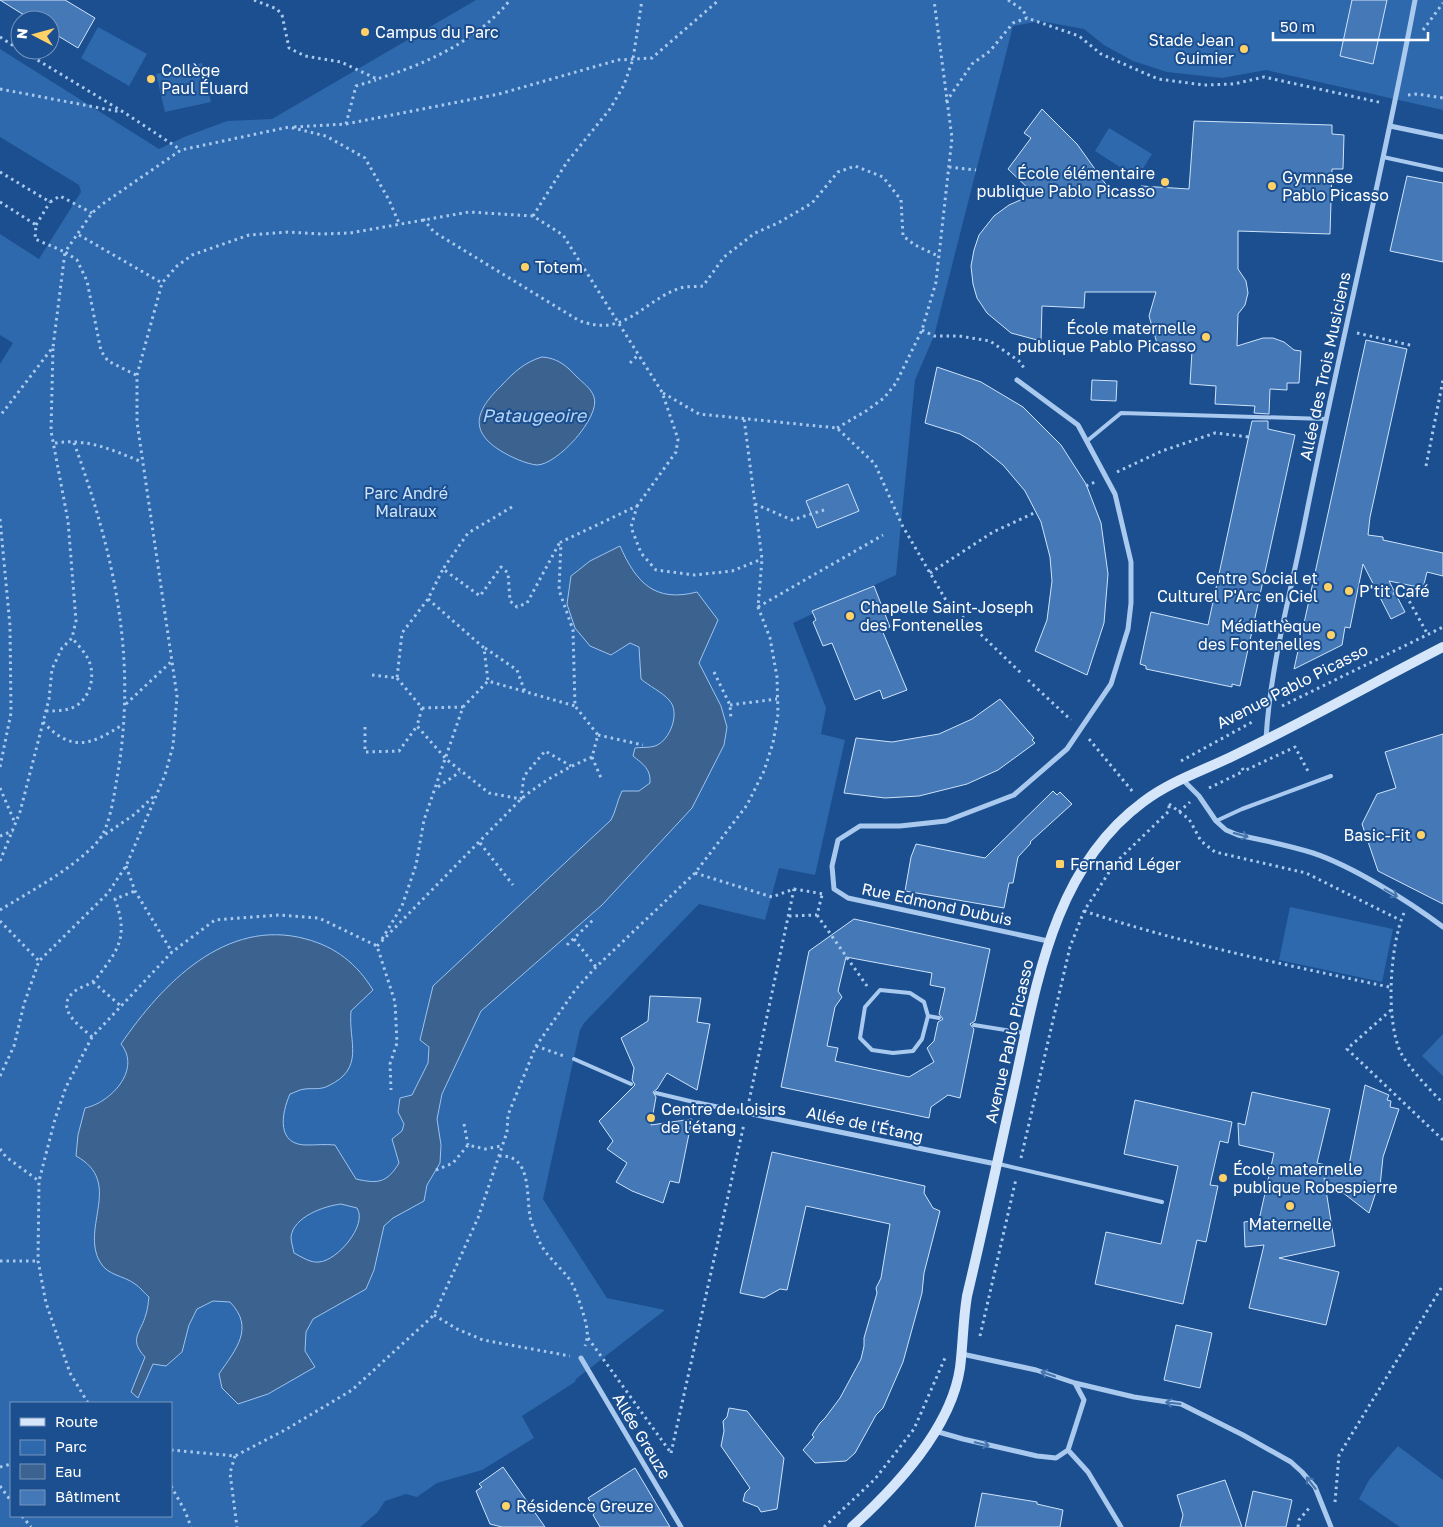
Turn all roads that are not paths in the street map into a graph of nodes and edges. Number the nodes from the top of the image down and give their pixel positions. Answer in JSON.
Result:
{"nodes":[{"id":1,"x":1415,"y":0,"type":"edge"},
{"id":2,"x":1390,"y":126,"type":"junction"},
{"id":3,"x":1443,"y":137,"type":"edge"},
{"id":4,"x":1383,"y":157,"type":"junction"},
{"id":5,"x":1443,"y":170,"type":"edge"},
{"id":6,"x":1017,"y":380,"type":"road end"},
{"id":7,"x":1326,"y":419,"type":"junction"},
{"id":8,"x":1087,"y":441,"type":"junction"},
{"id":9,"x":1443,"y":647,"type":"edge"},
{"id":10,"x":1266,"y":739,"type":"junction"},
{"id":11,"x":1331,"y":776,"type":"dead end"},
{"id":12,"x":1182,"y":778,"type":"junction"},
{"id":13,"x":1216,"y":821,"type":"junction"},
{"id":14,"x":1443,"y":927,"type":"edge"},
{"id":15,"x":1048,"y":941,"type":"junction"},
{"id":16,"x":928,"y":1016,"type":"junction"},
{"id":17,"x":939,"y":1018,"type":"dead end"},
{"id":18,"x":974,"y":1025,"type":"dead end"},
{"id":19,"x":1026,"y":1033,"type":"junction"},
{"id":20,"x":574,"y":1059,"type":"road end"},
{"id":21,"x":631,"y":1084,"type":"dead end"},
{"id":22,"x":656,"y":1093,"type":"dead end"},
{"id":23,"x":698,"y":1103,"type":"joint"},
{"id":24,"x":996,"y":1164,"type":"junction"},
{"id":25,"x":1162,"y":1202,"type":"dead end"},
{"id":26,"x":961,"y":1350,"type":"junction"},
{"id":27,"x":581,"y":1358,"type":"road end"},
{"id":28,"x":1075,"y":1383,"type":"junction"},
{"id":29,"x":935,"y":1430,"type":"junction"},
{"id":30,"x":1068,"y":1450,"type":"junction"},
{"id":31,"x":681,"y":1527,"type":"edge"},
{"id":32,"x":852,"y":1527,"type":"edge"},
{"id":33,"x":1121,"y":1527,"type":"edge"},
{"id":34,"x":1331,"y":1527,"type":"edge"}],
"edges":[{"from":1,"to":2,"type":"street","name":"Allée des Trois Musiciens"},
{"from":2,"to":3,"type":"street"},
{"from":2,"to":4,"type":"street","name":"Allée des Trois Musiciens"},
{"from":4,"to":5,"type":"lane"},
{"from":4,"to":7,"type":"street","name":"Allée des Trois Musiciens"},
{"from":6,"to":8,"type":"street","name":"Rue Edmond Dubuis"},
{"from":7,"to":8,"type":"lane"},
{"from":7,"to":10,"type":"street","name":"Allée des Trois Musiciens"},
{"from":8,"to":15,"type":"street","name":"Rue Edmond Dubuis"},
{"from":9,"to":10,"type":"street","name":"Avenue Pablo Picasso"},
{"from":10,"to":12,"type":"street","name":"Avenue Pablo Picasso"},
{"from":11,"to":13,"type":"lane"},
{"from":12,"to":13,"type":"street"},
{"from":12,"to":15,"type":"street","name":"Avenue Pablo Picasso"},
{"from":13,"to":14,"type":"street","one_way":true},
{"from":15,"to":19,"type":"street","name":"Avenue Pablo Picasso"},
{"from":16,"to":16,"type":"lane"},
{"from":16,"to":17,"type":"lane"},
{"from":18,"to":19,"type":"lane"},
{"from":19,"to":24,"type":"street","name":"Avenue Pablo Picasso"},
{"from":20,"to":21,"type":"lane"},
{"from":22,"to":23,"type":"lane"},
{"from":23,"to":24,"type":"street","name":"Allée de l'Étang"},
{"from":24,"to":25,"type":"lane"},
{"from":24,"to":26,"type":"street","name":"Avenue Pablo Picasso"},
{"from":28,"to":26,"type":"street","one_way":true},
{"from":26,"to":29,"type":"street","name":"Avenue Pablo Picasso"},
{"from":27,"to":31,"type":"street","name":"Allée Greuze"},
{"from":28,"to":30,"type":"street"},
{"from":34,"to":28,"type":"street","one_way":true},
{"from":29,"to":30,"type":"street","one_way":true},
{"from":29,"to":32,"type":"street","name":"Avenue Pablo Picasso"},
{"from":30,"to":33,"type":"street"}]}
